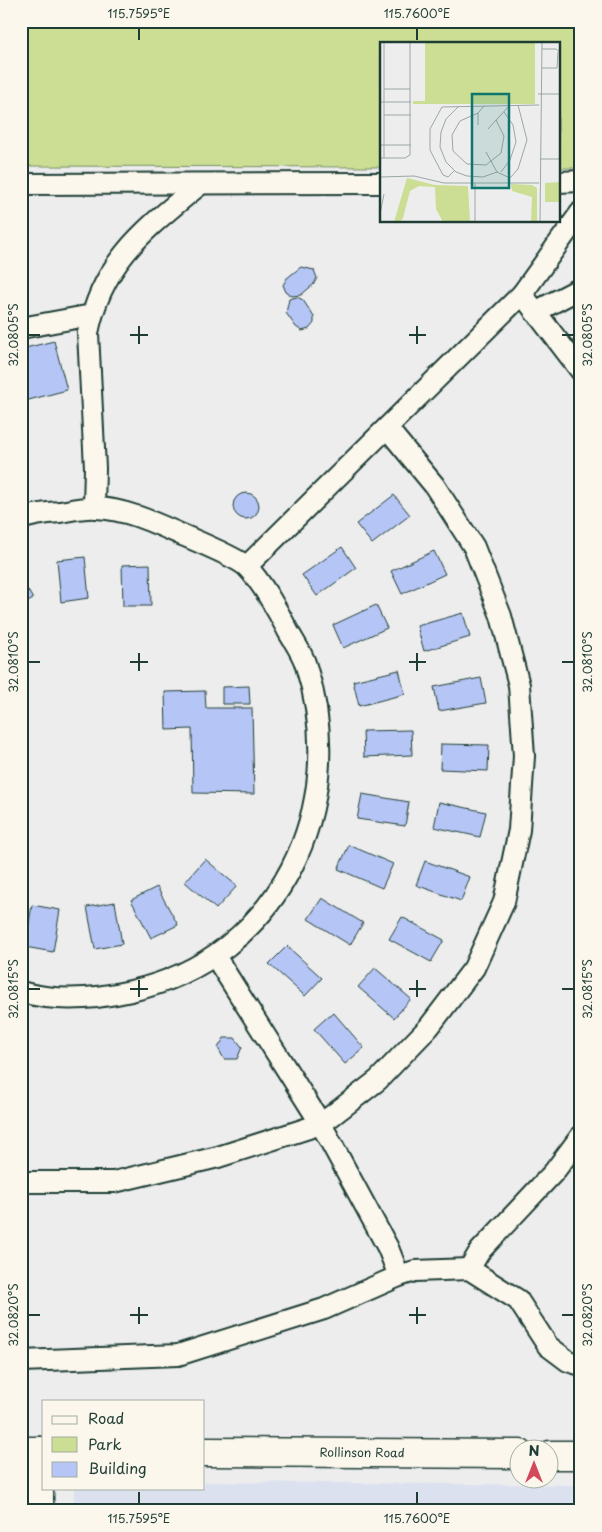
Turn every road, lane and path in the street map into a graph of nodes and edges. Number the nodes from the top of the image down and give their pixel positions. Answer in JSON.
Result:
{"nodes":[{"id":1,"x":581,"y":181,"type":"edge"},
{"id":2,"x":560,"y":182,"type":"edge"},
{"id":3,"x":380,"y":183,"type":"edge"},
{"id":4,"x":21,"y":184,"type":"edge"},
{"id":5,"x":199,"y":184,"type":"junction"},
{"id":6,"x":581,"y":212,"type":"edge"},
{"id":7,"x":581,"y":288,"type":"edge"},
{"id":8,"x":522,"y":294,"type":"junction"},
{"id":9,"x":535,"y":312,"type":"junction"},
{"id":10,"x":92,"y":315,"type":"junction"},
{"id":11,"x":21,"y":328,"type":"edge"},
{"id":12,"x":581,"y":372,"type":"edge"},
{"id":13,"x":387,"y":428,"type":"junction"},
{"id":14,"x":94,"y":508,"type":"junction"},
{"id":15,"x":21,"y":518,"type":"edge"},
{"id":16,"x":246,"y":566,"type":"junction"},
{"id":17,"x":215,"y":956,"type":"junction"},
{"id":18,"x":21,"y":992,"type":"edge"},
{"id":19,"x":321,"y":1124,"type":"junction"},
{"id":20,"x":581,"y":1136,"type":"edge"},
{"id":21,"x":21,"y":1182,"type":"edge"},
{"id":22,"x":469,"y":1269,"type":"junction"},
{"id":23,"x":399,"y":1276,"type":"junction"},
{"id":24,"x":21,"y":1361,"type":"edge"},
{"id":25,"x":581,"y":1365,"type":"edge"},
{"id":26,"x":35,"y":1451,"type":"edge"},
{"id":27,"x":205,"y":1452,"type":"edge"},
{"id":28,"x":510,"y":1454,"type":"edge"},
{"id":29,"x":560,"y":1455,"type":"edge"},
{"id":30,"x":581,"y":1455,"type":"edge"},
{"id":31,"x":39,"y":1511,"type":"edge"}],
"edges":[{"from":1,"to":2,"type":"lane"},
{"from":3,"to":5,"type":"lane"},
{"from":4,"to":5,"type":"lane"},
{"from":5,"to":10,"type":"lane"},
{"from":6,"to":8,"type":"lane"},
{"from":7,"to":9,"type":"lane"},
{"from":8,"to":9,"type":"lane"},
{"from":8,"to":13,"type":"lane"},
{"from":9,"to":12,"type":"lane"},
{"from":10,"to":11,"type":"lane"},
{"from":10,"to":14,"type":"lane"},
{"from":13,"to":16,"type":"lane"},
{"from":13,"to":19,"type":"lane"},
{"from":14,"to":15,"type":"lane"},
{"from":14,"to":16,"type":"lane"},
{"from":16,"to":17,"type":"lane"},
{"from":17,"to":18,"type":"lane"},
{"from":17,"to":19,"type":"lane"},
{"from":19,"to":21,"type":"lane"},
{"from":19,"to":23,"type":"lane"},
{"from":20,"to":22,"type":"lane"},
{"from":22,"to":23,"type":"lane"},
{"from":22,"to":25,"type":"lane"},
{"from":23,"to":24,"type":"lane"},
{"from":26,"to":31,"type":"street"},
{"from":27,"to":28,"type":"street","name":"Rollinson Road"},
{"from":29,"to":30,"type":"street"}]}
